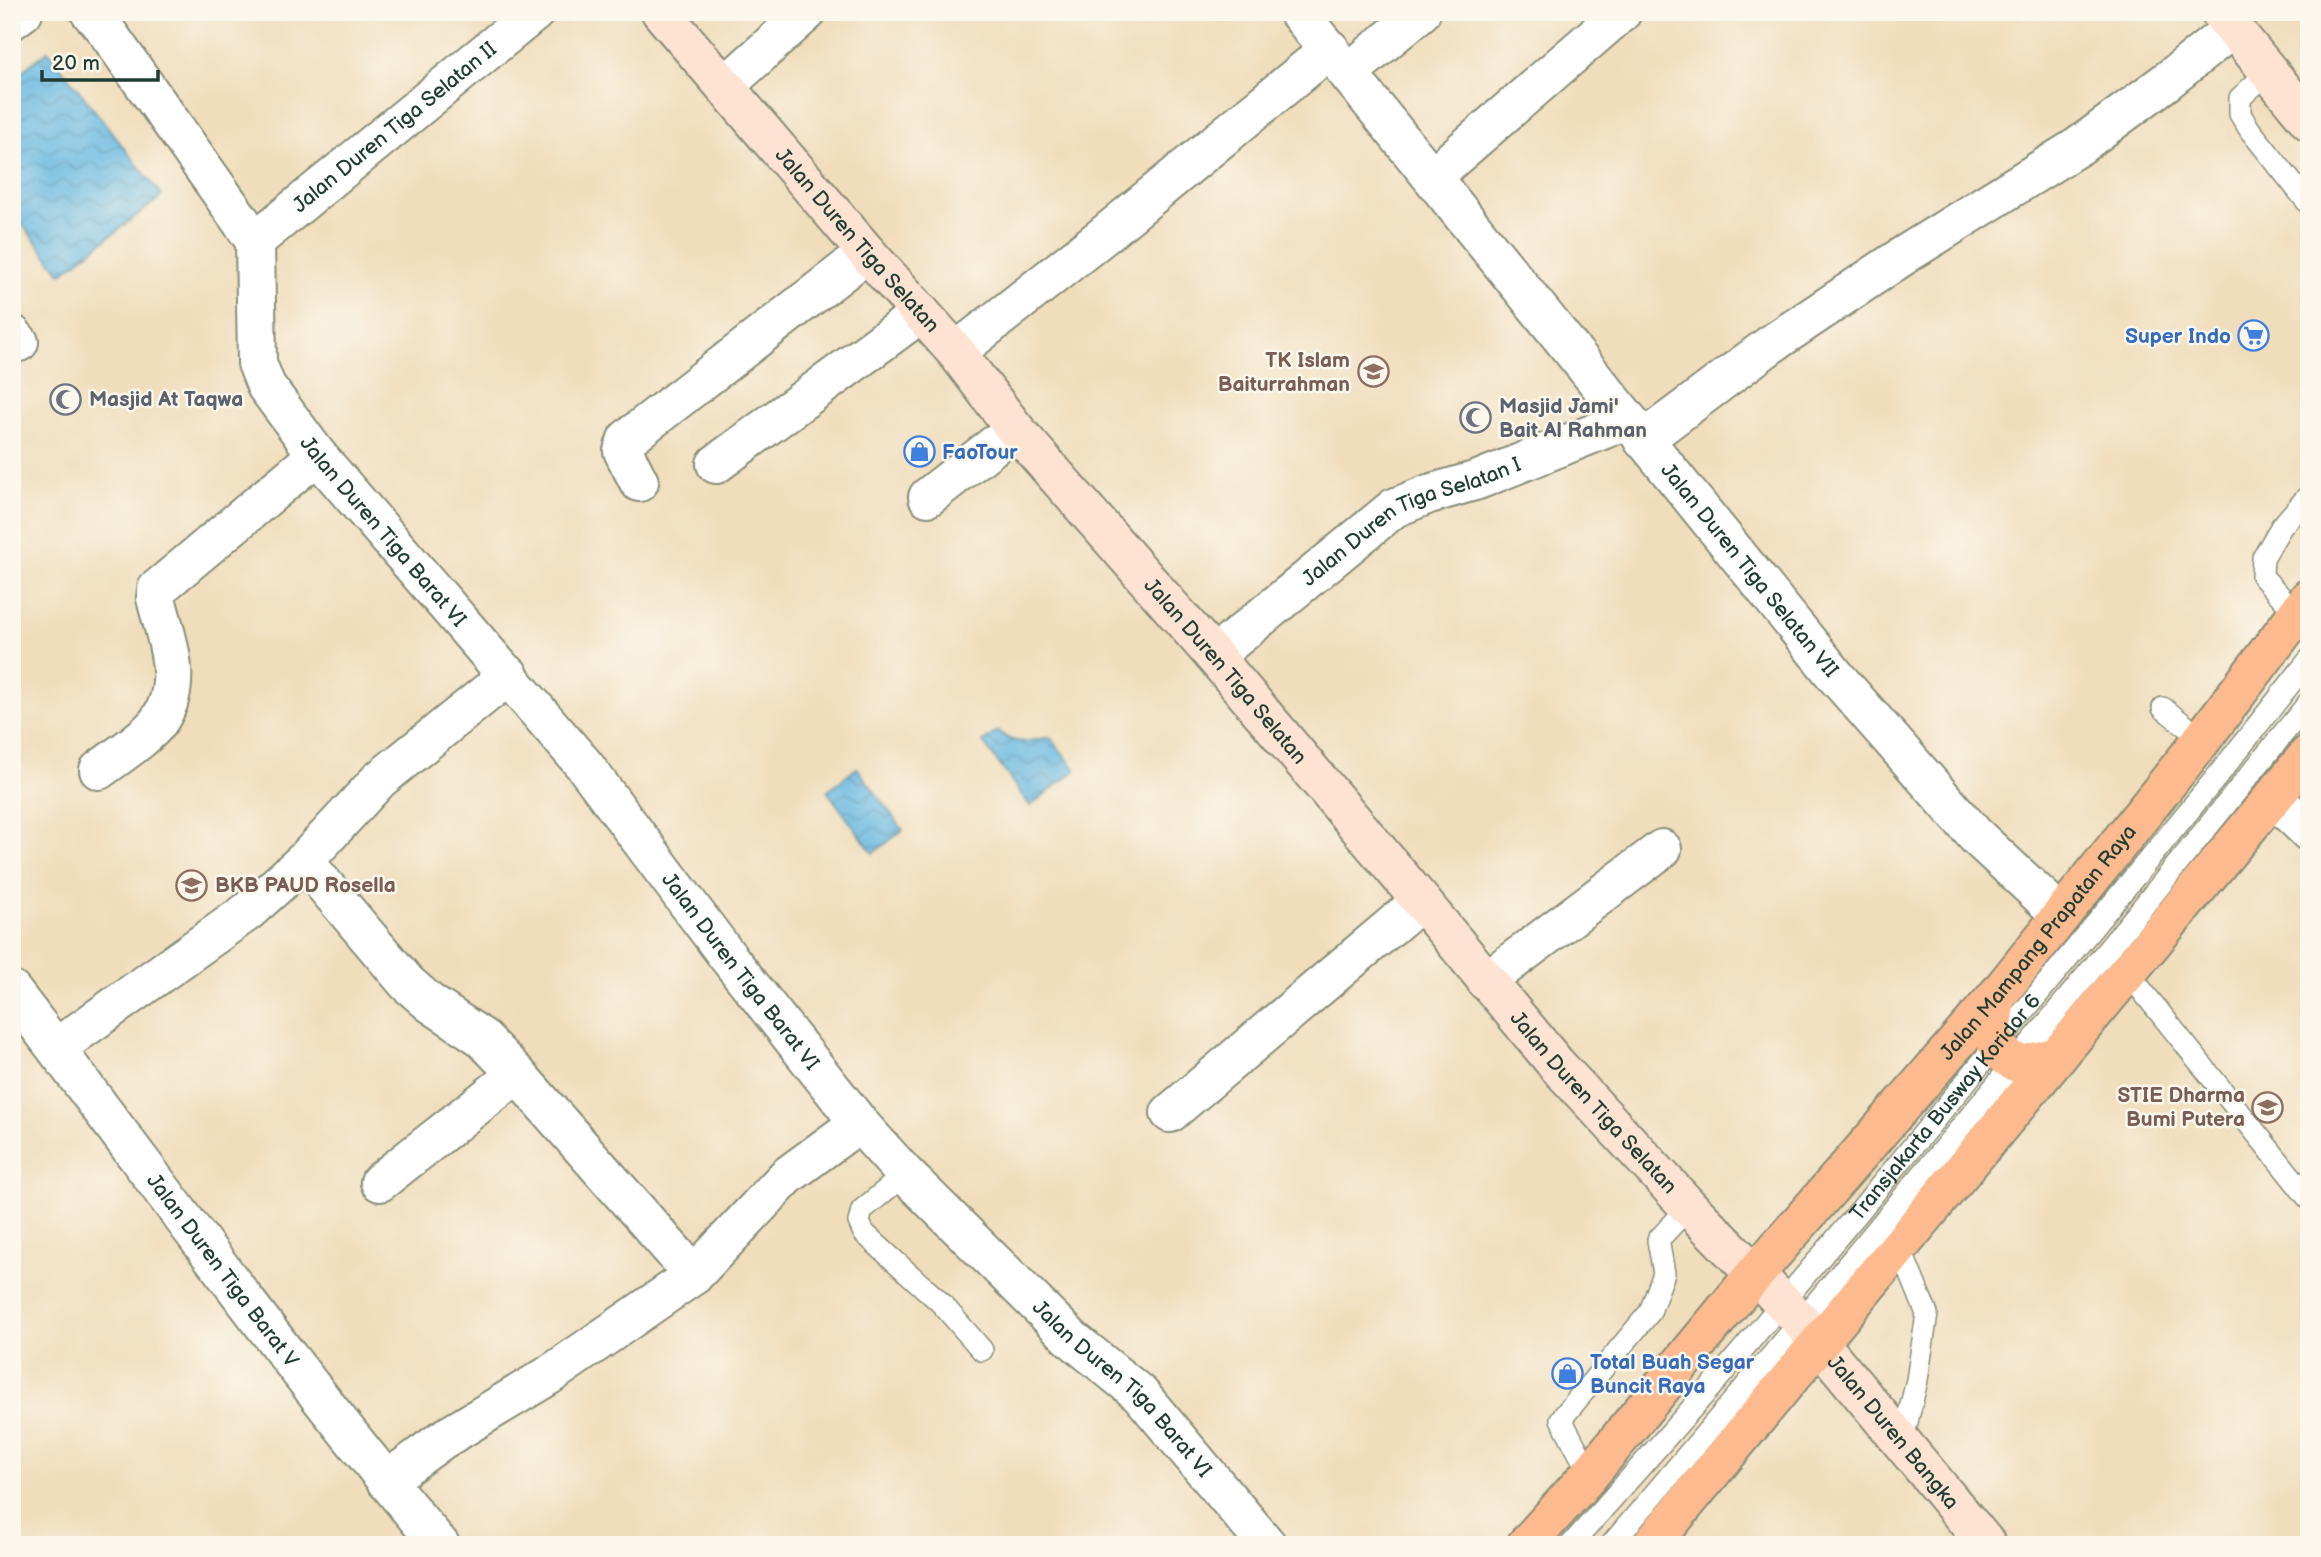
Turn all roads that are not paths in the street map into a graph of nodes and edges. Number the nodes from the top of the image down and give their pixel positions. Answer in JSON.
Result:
{"nodes":[{"id":1,"x":23,"y":12,"type":"edge"},
{"id":2,"x":535,"y":12,"type":"edge"},
{"id":3,"x":661,"y":12,"type":"edge"},
{"id":4,"x":807,"y":12,"type":"edge"},
{"id":5,"x":1298,"y":12,"type":"edge"},
{"id":6,"x":1421,"y":12,"type":"edge"},
{"id":7,"x":1622,"y":12,"type":"edge"},
{"id":8,"x":107,"y":18,"type":"edge"},
{"id":9,"x":12,"y":20,"type":"edge"},
{"id":10,"x":2227,"y":20,"type":"edge"},
{"id":11,"x":1339,"y":61,"type":"junction"},
{"id":12,"x":2269,"y":71,"type":"junction"},
{"id":13,"x":725,"y":86,"type":"junction"},
{"id":14,"x":2309,"y":121,"type":"edge"},
{"id":15,"x":1433,"y":176,"type":"junction"},
{"id":16,"x":2309,"y":204,"type":"edge"},
{"id":17,"x":255,"y":241,"type":"junction"},
{"id":18,"x":867,"y":253,"type":"junction"},
{"id":19,"x":921,"y":313,"type":"junction"},
{"id":20,"x":956,"y":352,"type":"junction"},
{"id":21,"x":1015,"y":429,"type":"junction"},
{"id":22,"x":1635,"y":430,"type":"junction"},
{"id":23,"x":317,"y":455,"type":"junction"},
{"id":24,"x":716,"y":464,"type":"dead end"},
{"id":25,"x":639,"y":482,"type":"dead end"},
{"id":26,"x":2309,"y":495,"type":"edge"},
{"id":27,"x":928,"y":497,"type":"dead end"},
{"id":28,"x":2304,"y":604,"type":"edge"},
{"id":29,"x":1214,"y":656,"type":"junction"},
{"id":30,"x":2309,"y":660,"type":"edge"},
{"id":31,"x":509,"y":676,"type":"junction"},
{"id":32,"x":2309,"y":702,"type":"edge"},
{"id":33,"x":2163,"y":708,"type":"dead end"},
{"id":34,"x":2200,"y":742,"type":"junction"},
{"id":35,"x":2309,"y":754,"type":"edge"},
{"id":36,"x":99,"y":770,"type":"dead end"},
{"id":37,"x":2274,"y":798,"type":"junction"},
{"id":38,"x":2309,"y":831,"type":"edge"},
{"id":39,"x":1662,"y":849,"type":"dead end"},
{"id":40,"x":303,"y":861,"type":"junction"},
{"id":41,"x":1421,"y":901,"type":"junction"},
{"id":42,"x":2062,"y":915,"type":"junction"},
{"id":43,"x":2128,"y":973,"type":"junction"},
{"id":44,"x":1486,"y":981,"type":"junction"},
{"id":45,"x":12,"y":991,"type":"edge"},
{"id":46,"x":1996,"y":998,"type":"junction"},
{"id":47,"x":56,"y":1048,"type":"junction"},
{"id":48,"x":2005,"y":1052,"type":"junction"},
{"id":49,"x":2058,"y":1056,"type":"junction"},
{"id":50,"x":517,"y":1074,"type":"junction"},
{"id":51,"x":1170,"y":1113,"type":"dead end"},
{"id":52,"x":859,"y":1123,"type":"junction"},
{"id":53,"x":905,"y":1174,"type":"junction"},
{"id":54,"x":380,"y":1182,"type":"dead end"},
{"id":55,"x":2309,"y":1199,"type":"edge"},
{"id":56,"x":1689,"y":1207,"type":"junction"},
{"id":57,"x":1900,"y":1248,"type":"junction"},
{"id":58,"x":694,"y":1275,"type":"junction"},
{"id":59,"x":1754,"y":1275,"type":"junction"},
{"id":60,"x":1801,"y":1322,"type":"junction"},
{"id":61,"x":982,"y":1350,"type":"dead end"},
{"id":62,"x":1902,"y":1443,"type":"junction"},
{"id":63,"x":1590,"y":1474,"type":"junction"},
{"id":64,"x":386,"y":1481,"type":"junction"},
{"id":65,"x":440,"y":1545,"type":"edge"},
{"id":66,"x":1267,"y":1545,"type":"edge"},
{"id":67,"x":1526,"y":1545,"type":"edge"},
{"id":68,"x":1571,"y":1545,"type":"edge"},
{"id":69,"x":1611,"y":1545,"type":"edge"},
{"id":70,"x":1651,"y":1545,"type":"edge"},
{"id":71,"x":1987,"y":1545,"type":"edge"}],
"edges":[{"from":1,"to":9,"type":"street"},
{"from":2,"to":17,"type":"street","name":"Jalan Duren Tiga Selatan II"},
{"from":3,"to":13,"type":"street","name":"Jalan Duren Tiga Selatan"},
{"from":4,"to":13,"type":"street"},
{"from":5,"to":11,"type":"street","name":"Jalan Duren Tiga Selatan VII"},
{"from":6,"to":11,"type":"street"},
{"from":7,"to":15,"type":"street"},
{"from":8,"to":17,"type":"street"},
{"from":10,"to":12,"type":"street"},
{"from":10,"to":22,"type":"street","name":"Jalan Duren Tiga Selatan I"},
{"from":11,"to":15,"type":"street","name":"Jalan Duren Tiga Selatan VII"},
{"from":11,"to":20,"type":"street"},
{"from":12,"to":14,"type":"street"},
{"from":12,"to":16,"type":"lane"},
{"from":13,"to":18,"type":"street","name":"Jalan Duren Tiga Selatan"},
{"from":15,"to":22,"type":"street","name":"Jalan Duren Tiga Selatan VII"},
{"from":17,"to":23,"type":"street","name":"Jalan Duren Tiga Barat VI"},
{"from":18,"to":19,"type":"street","name":"Jalan Duren Tiga Selatan"},
{"from":18,"to":25,"type":"street"},
{"from":19,"to":20,"type":"street","name":"Jalan Duren Tiga Selatan"},
{"from":19,"to":24,"type":"street"},
{"from":20,"to":21,"type":"street","name":"Jalan Duren Tiga Selatan"},
{"from":21,"to":27,"type":"street"},
{"from":21,"to":29,"type":"street","name":"Jalan Duren Tiga Selatan"},
{"from":22,"to":29,"type":"street","name":"Jalan Duren Tiga Selatan I"},
{"from":22,"to":42,"type":"street","name":"Jalan Duren Tiga Selatan VII"},
{"from":23,"to":31,"type":"street","name":"Jalan Duren Tiga Barat VI"},
{"from":23,"to":36,"type":"street"},
{"from":26,"to":28,"type":"lane"},
{"from":28,"to":34,"type":"main road","name":"Jalan Mampang Prapatan Raya"},
{"from":29,"to":41,"type":"street","name":"Jalan Duren Tiga Selatan"},
{"from":30,"to":48,"type":"lane","name":"Transjakarta Busway Koridor 6"},
{"from":31,"to":40,"type":"street"},
{"from":31,"to":52,"type":"street","name":"Jalan Duren Tiga Barat VI"},
{"from":32,"to":48,"type":"lane","name":"Transjakarta Busway Koridor 6"},
{"from":33,"to":34,"type":"lane"},
{"from":34,"to":42,"type":"main road","name":"Jalan Mampang Prapatan Raya"},
{"from":35,"to":37,"type":"main road"},
{"from":37,"to":38,"type":"street"},
{"from":37,"to":43,"type":"main road"},
{"from":39,"to":44,"type":"street"},
{"from":40,"to":47,"type":"street"},
{"from":40,"to":50,"type":"street"},
{"from":41,"to":44,"type":"street","name":"Jalan Duren Tiga Selatan"},
{"from":41,"to":51,"type":"street"},
{"from":42,"to":46,"type":"main road","name":"Jalan Mampang Prapatan Raya"},
{"from":43,"to":49,"type":"main road"},
{"from":43,"to":55,"type":"lane"},
{"from":44,"to":56,"type":"street","name":"Jalan Duren Tiga Selatan"},
{"from":45,"to":47,"type":"street","name":"Jalan Duren Tiga Barat V"},
{"from":46,"to":48,"type":"main road"},
{"from":46,"to":59,"type":"main road","name":"Jalan Mampang Prapatan Raya"},
{"from":47,"to":64,"type":"street","name":"Jalan Duren Tiga Barat V"},
{"from":48,"to":49,"type":"main road"},
{"from":48,"to":60,"type":"lane","name":"Transjakarta Busway Koridor 6"},
{"from":49,"to":57,"type":"main road"},
{"from":50,"to":54,"type":"street"},
{"from":50,"to":58,"type":"street"},
{"from":52,"to":53,"type":"street","name":"Jalan Duren Tiga Barat VI"},
{"from":52,"to":58,"type":"street"},
{"from":53,"to":61,"type":"lane"},
{"from":53,"to":66,"type":"street","name":"Jalan Duren Tiga Barat VI"},
{"from":56,"to":59,"type":"street","name":"Jalan Duren Tiga Selatan"},
{"from":56,"to":63,"type":"lane"},
{"from":57,"to":60,"type":"main road"},
{"from":57,"to":62,"type":"lane"},
{"from":58,"to":64,"type":"street"},
{"from":59,"to":60,"type":"street","name":"Jalan Duren Tiga Selatan"},
{"from":59,"to":63,"type":"main road","name":"Jalan Mampang Prapatan Raya"},
{"from":60,"to":62,"type":"street","name":"Jalan Duren Bangka"},
{"from":60,"to":68,"type":"lane","name":"Transjakarta Busway Koridor 6"},
{"from":60,"to":69,"type":"lane","name":"Transjakarta Busway Koridor 6"},
{"from":60,"to":70,"type":"main road"},
{"from":62,"to":71,"type":"street","name":"Jalan Duren Bangka"},
{"from":63,"to":67,"type":"main road","name":"Jalan Mampang Prapatan Raya"},
{"from":64,"to":65,"type":"street","name":"Jalan Duren Tiga Barat V"}]}
